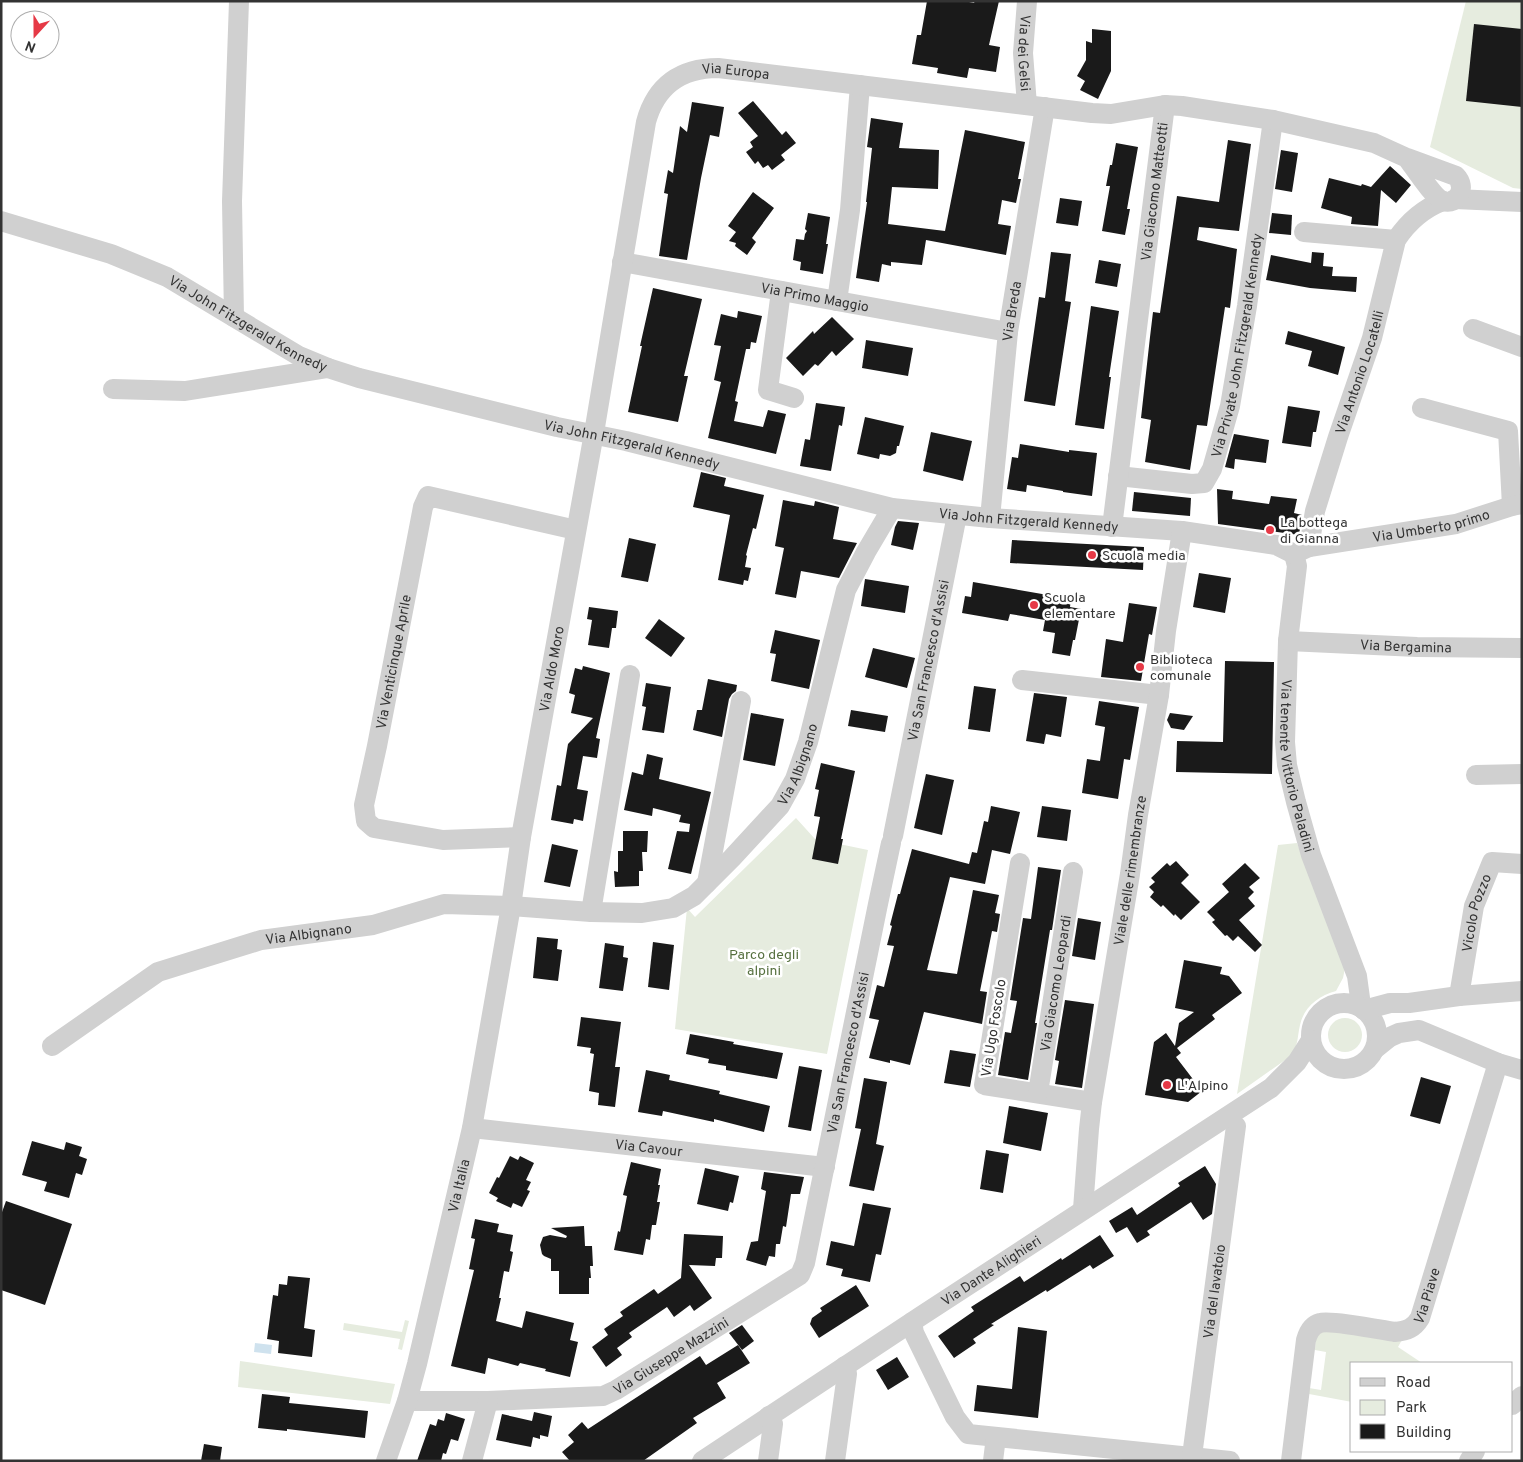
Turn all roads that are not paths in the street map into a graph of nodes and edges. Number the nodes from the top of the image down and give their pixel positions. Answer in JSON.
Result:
{"nodes":[{"id":1,"x":239,"y":1,"type":"edge"},
{"id":2,"x":1027,"y":1,"type":"edge"},
{"id":3,"x":860,"y":85,"type":"junction"},
{"id":4,"x":1165,"y":105,"type":"junction"},
{"id":5,"x":1036,"y":106,"type":"junction"},
{"id":6,"x":1273,"y":120,"type":"junction"},
{"id":7,"x":1407,"y":158,"type":"junction"},
{"id":8,"x":1452,"y":175,"type":"junction"},
{"id":9,"x":1443,"y":197,"type":"junction"},
{"id":10,"x":1517,"y":201,"type":"edge"},
{"id":11,"x":1,"y":222,"type":"edge"},
{"id":12,"x":1304,"y":232,"type":"dead end"},
{"id":13,"x":1396,"y":240,"type":"junction"},
{"id":14,"x":622,"y":262,"type":"junction"},
{"id":15,"x":781,"y":291,"type":"junction"},
{"id":16,"x":837,"y":301,"type":"junction"},
{"id":17,"x":234,"y":317,"type":"junction"},
{"id":18,"x":1473,"y":329,"type":"dead end"},
{"id":19,"x":1008,"y":332,"type":"junction"},
{"id":20,"x":1522,"y":347,"type":"edge"},
{"id":21,"x":328,"y":368,"type":"junction"},
{"id":22,"x":112,"y":389,"type":"dead end"},
{"id":23,"x":794,"y":398,"type":"dead end"},
{"id":24,"x":1422,"y":408,"type":"dead end"},
{"id":25,"x":594,"y":433,"type":"junction"},
{"id":26,"x":1118,"y":476,"type":"junction"},
{"id":27,"x":1517,"y":505,"type":"edge"},
{"id":28,"x":892,"y":508,"type":"junction"},
{"id":29,"x":957,"y":516,"type":"junction"},
{"id":30,"x":990,"y":518,"type":"junction"},
{"id":31,"x":1112,"y":527,"type":"junction"},
{"id":32,"x":576,"y":530,"type":"junction"},
{"id":33,"x":1182,"y":532,"type":"junction"},
{"id":34,"x":1302,"y":550,"type":"junction"},
{"id":35,"x":1288,"y":641,"type":"junction"},
{"id":36,"x":1522,"y":648,"type":"edge"},
{"id":37,"x":630,"y":675,"type":"dead end"},
{"id":38,"x":1022,"y":680,"type":"dead end"},
{"id":39,"x":1158,"y":695,"type":"junction"},
{"id":40,"x":742,"y":701,"type":"dead end"},
{"id":41,"x":1522,"y":774,"type":"edge"},
{"id":42,"x":1476,"y":775,"type":"dead end"},
{"id":43,"x":521,"y":837,"type":"junction"},
{"id":44,"x":1020,"y":863,"type":"dead end"},
{"id":45,"x":1522,"y":864,"type":"edge"},
{"id":46,"x":1073,"y":872,"type":"dead end"},
{"id":47,"x":707,"y":883,"type":"junction"},
{"id":48,"x":511,"y":906,"type":"junction"},
{"id":49,"x":591,"y":912,"type":"junction"},
{"id":50,"x":1354,"y":969,"type":"junction"},
{"id":51,"x":1522,"y":991,"type":"edge"},
{"id":52,"x":1459,"y":996,"type":"junction"},
{"id":53,"x":1409,"y":1003,"type":"junction"},
{"id":54,"x":1339,"y":1004,"type":"junction"},
{"id":55,"x":1362,"y":1009,"type":"junction"},
{"id":56,"x":1311,"y":1040,"type":"junction"},
{"id":57,"x":1376,"y":1044,"type":"junction"},
{"id":58,"x":52,"y":1046,"type":"dead end"},
{"id":59,"x":1498,"y":1063,"type":"junction"},
{"id":60,"x":1333,"y":1068,"type":"junction"},
{"id":61,"x":1522,"y":1070,"type":"edge"},
{"id":62,"x":1279,"y":1081,"type":"junction"},
{"id":63,"x":1038,"y":1094,"type":"junction"},
{"id":64,"x":1092,"y":1102,"type":"junction"},
{"id":65,"x":1236,"y":1126,"type":"dead end"},
{"id":66,"x":472,"y":1128,"type":"junction"},
{"id":67,"x":825,"y":1167,"type":"junction"},
{"id":68,"x":1083,"y":1210,"type":"junction"},
{"id":69,"x":805,"y":1263,"type":"joint"},
{"id":70,"x":912,"y":1322,"type":"junction"},
{"id":71,"x":845,"y":1366,"type":"junction"},
{"id":72,"x":407,"y":1401,"type":"junction"},
{"id":73,"x":488,"y":1401,"type":"junction"},
{"id":74,"x":769,"y":1416,"type":"junction"},
{"id":75,"x":996,"y":1437,"type":"junction"},
{"id":76,"x":1120,"y":1456,"type":"edge"},
{"id":77,"x":1192,"y":1456,"type":"junction"},
{"id":78,"x":386,"y":1461,"type":"edge"},
{"id":79,"x":472,"y":1461,"type":"edge"},
{"id":80,"x":702,"y":1461,"type":"edge"},
{"id":81,"x":768,"y":1461,"type":"edge"},
{"id":82,"x":835,"y":1461,"type":"edge"},
{"id":83,"x":993,"y":1461,"type":"edge"},
{"id":84,"x":1230,"y":1461,"type":"edge"},
{"id":85,"x":1291,"y":1461,"type":"edge"}],
"edges":[{"from":1,"to":17,"type":"street"},
{"from":2,"to":5,"type":"street","name":"Via dei Gelsi"},
{"from":3,"to":5,"type":"street","name":"Via Europa"},
{"from":3,"to":14,"type":"street","name":"Via Europa"},
{"from":3,"to":16,"type":"street"},
{"from":4,"to":5,"type":"street","name":"Via Europa"},
{"from":4,"to":6,"type":"street","name":"Via Giacomo Matteotti"},
{"from":4,"to":26,"type":"street","name":"Via Giacomo Matteotti"},
{"from":5,"to":19,"type":"street","name":"Via Breda"},
{"from":6,"to":7,"type":"street","name":"Via Giacomo Matteotti"},
{"from":6,"to":26,"type":"street","name":"Via Private John Fitzgerald Kennedy"},
{"from":7,"to":8,"type":"street","name":"Via Giacomo Matteotti"},
{"from":7,"to":9,"type":"street","name":"Via Giacomo Matteotti"},
{"from":8,"to":9,"type":"street"},
{"from":8,"to":10,"type":"street"},
{"from":9,"to":10,"type":"street"},
{"from":9,"to":13,"type":"street","name":"Via Antonio Locatelli"},
{"from":11,"to":17,"type":"street","name":"Via John Fitzgerald Kennedy"},
{"from":12,"to":13,"type":"street"},
{"from":13,"to":34,"type":"street","name":"Via Antonio Locatelli"},
{"from":14,"to":15,"type":"street","name":"Via Primo Maggio"},
{"from":14,"to":25,"type":"street","name":"Via Europa"},
{"from":15,"to":16,"type":"street","name":"Via Primo Maggio"},
{"from":15,"to":23,"type":"street"},
{"from":16,"to":19,"type":"street","name":"Via Primo Maggio"},
{"from":17,"to":21,"type":"street","name":"Via John Fitzgerald Kennedy"},
{"from":18,"to":20,"type":"street"},
{"from":19,"to":30,"type":"street","name":"Via Breda"},
{"from":21,"to":22,"type":"street"},
{"from":21,"to":25,"type":"street","name":"Via John Fitzgerald Kennedy"},
{"from":24,"to":27,"type":"street"},
{"from":25,"to":28,"type":"street","name":"Via John Fitzgerald Kennedy"},
{"from":25,"to":32,"type":"street","name":"Via Aldo Moro"},
{"from":26,"to":31,"type":"street","name":"Via Giacomo Matteotti"},
{"from":27,"to":34,"type":"street","name":"Via Umberto primo"},
{"from":28,"to":29,"type":"street","name":"Via John Fitzgerald Kennedy"},
{"from":28,"to":47,"type":"street","name":"Via Albignano"},
{"from":29,"to":30,"type":"street","name":"Via John Fitzgerald Kennedy"},
{"from":29,"to":67,"type":"street","name":"Via San Francesco d'Assisi"},
{"from":30,"to":31,"type":"street","name":"Via John Fitzgerald Kennedy"},
{"from":31,"to":33,"type":"street","name":"Via John Fitzgerald Kennedy"},
{"from":32,"to":43,"type":"street","name":"Via Aldo Moro"},
{"from":32,"to":43,"type":"street","name":"Via Venticinque Aprile"},
{"from":33,"to":34,"type":"street","name":"Via John Fitzgerald Kennedy"},
{"from":33,"to":39,"type":"street","name":"Viale delle rimembranze"},
{"from":34,"to":35,"type":"street","name":"Via tenente Vittorio Paladini"},
{"from":35,"to":36,"type":"street","name":"Via Bergamina"},
{"from":35,"to":50,"type":"street","name":"Via tenente Vittorio Paladini"},
{"from":37,"to":49,"type":"street"},
{"from":38,"to":39,"type":"street"},
{"from":39,"to":64,"type":"street","name":"Viale delle rimembranze"},
{"from":40,"to":47,"type":"street"},
{"from":41,"to":42,"type":"street"},
{"from":43,"to":48,"type":"street","name":"Via Aldo Moro"},
{"from":44,"to":63,"type":"street","name":"Via Ugo Foscolo"},
{"from":45,"to":52,"type":"street","name":"Vicolo Pozzo"},
{"from":46,"to":63,"type":"street","name":"Via Giacomo Leopardi"},
{"from":47,"to":49,"type":"street","name":"Via Albignano"},
{"from":48,"to":49,"type":"street","name":"Via Albignano"},
{"from":48,"to":58,"type":"street","name":"Via Albignano"},
{"from":48,"to":66,"type":"street","name":"Via Italia"},
{"from":50,"to":54,"type":"street"},
{"from":50,"to":55,"type":"street","name":"Via tenente Vittorio Paladini"},
{"from":51,"to":52,"type":"street"},
{"from":52,"to":53,"type":"street"},
{"from":53,"to":55,"type":"street"},
{"from":53,"to":57,"type":"street"},
{"from":54,"to":55,"type":"street"},
{"from":54,"to":56,"type":"street"},
{"from":55,"to":57,"type":"street"},
{"from":56,"to":60,"type":"street"},
{"from":56,"to":62,"type":"street","name":"Via Dante Alighieri"},
{"from":57,"to":59,"type":"street"},
{"from":57,"to":60,"type":"street"},
{"from":59,"to":61,"type":"street"},
{"from":59,"to":85,"type":"street","name":"Via Piave"},
{"from":60,"to":62,"type":"street","name":"Via Dante Alighieri"},
{"from":62,"to":68,"type":"street","name":"Via Dante Alighieri"},
{"from":63,"to":64,"type":"street","name":"Via Ugo Foscolo"},
{"from":64,"to":68,"type":"street","name":"Viale delle rimembranze"},
{"from":65,"to":77,"type":"street","name":"Via del lavatoio"},
{"from":66,"to":67,"type":"street","name":"Via Cavour"},
{"from":66,"to":72,"type":"street","name":"Via Italia"},
{"from":67,"to":69,"type":"street","name":"Via San Francesco d'Assisi"},
{"from":68,"to":70,"type":"street","name":"Via Dante Alighieri"},
{"from":69,"to":73,"type":"street","name":"Via Giuseppe Mazzini"},
{"from":70,"to":71,"type":"street","name":"Via Dante Alighieri"},
{"from":70,"to":75,"type":"street"},
{"from":71,"to":74,"type":"street","name":"Via Dante Alighieri"},
{"from":71,"to":82,"type":"street"},
{"from":72,"to":73,"type":"street","name":"Via Giuseppe Mazzini"},
{"from":72,"to":78,"type":"street","name":"Via Italia"},
{"from":73,"to":79,"type":"street"},
{"from":74,"to":80,"type":"street","name":"Via Dante Alighieri"},
{"from":74,"to":81,"type":"street"},
{"from":75,"to":76,"type":"street"},
{"from":75,"to":83,"type":"street"},
{"from":76,"to":77,"type":"street"},
{"from":77,"to":84,"type":"street"}]}
